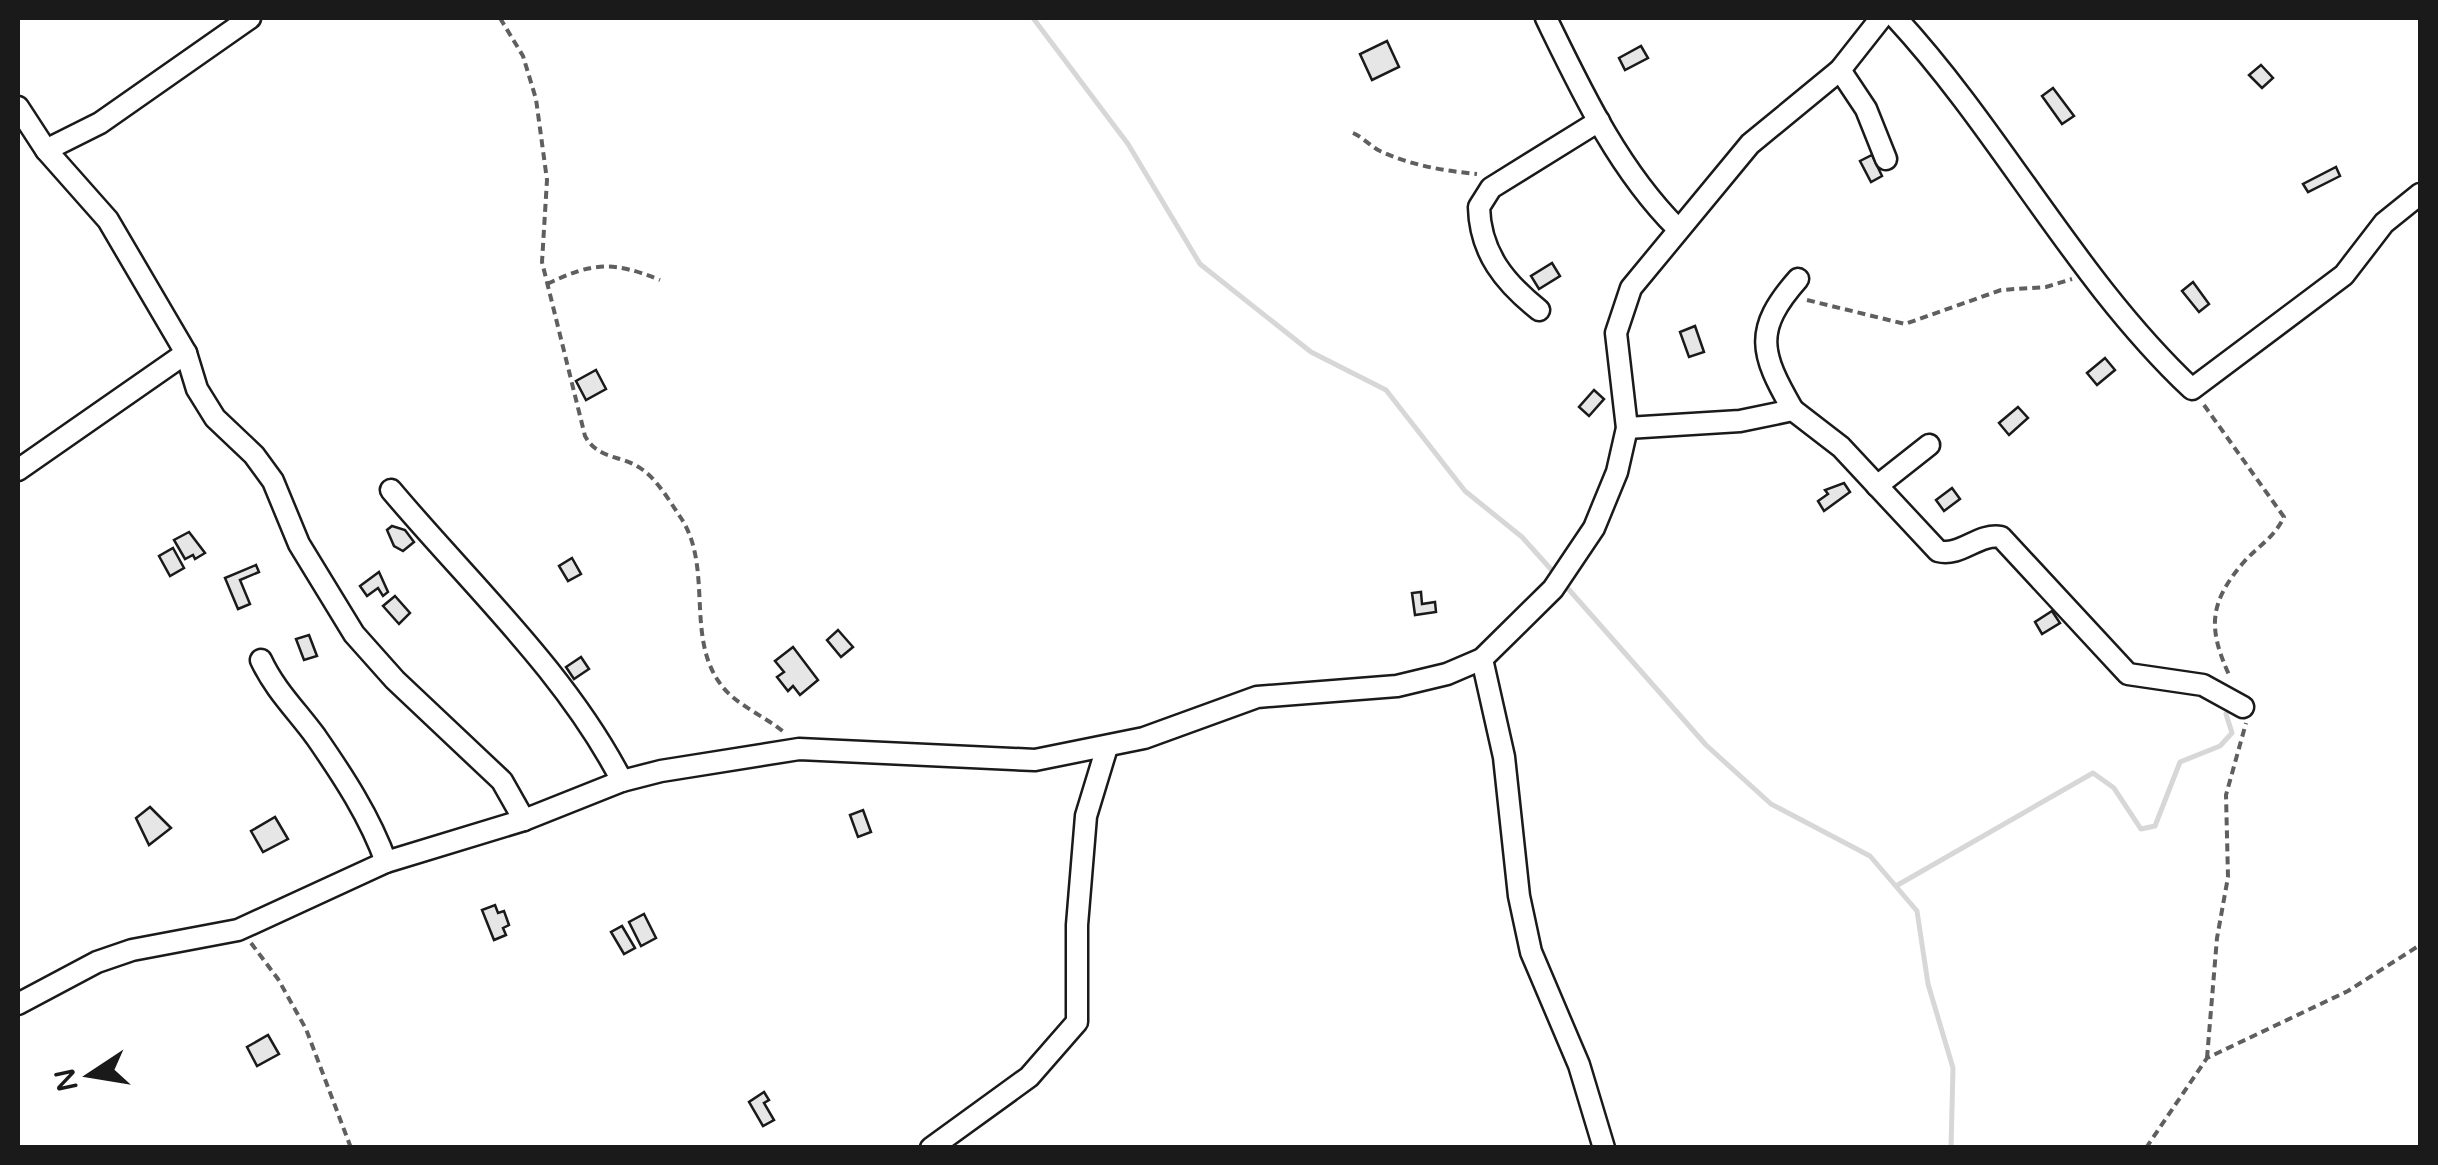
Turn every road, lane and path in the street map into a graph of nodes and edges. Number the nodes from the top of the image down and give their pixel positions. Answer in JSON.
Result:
{"nodes":[{"id":1,"x":250,"y":18,"type":"edge"},
{"id":2,"x":500,"y":18,"type":"edge"},
{"id":3,"x":1546,"y":18,"type":"edge"},
{"id":4,"x":1881,"y":18,"type":"edge"},
{"id":5,"x":1907,"y":21,"type":"edge"},
{"id":6,"x":1840,"y":70,"type":"junction"},
{"id":7,"x":18,"y":107,"type":"edge"},
{"id":8,"x":1599,"y":122,"type":"junction"},
{"id":9,"x":1353,"y":133,"type":"dead end"},
{"id":10,"x":46,"y":150,"type":"junction"},
{"id":11,"x":1886,"y":159,"type":"dead end"},
{"id":12,"x":1491,"y":188,"type":"junction"},
{"id":13,"x":2420,"y":194,"type":"edge"},
{"id":14,"x":1678,"y":228,"type":"junction"},
{"id":15,"x":2089,"y":270,"type":"junction"},
{"id":16,"x":660,"y":280,"type":"dead end"},
{"id":17,"x":547,"y":284,"type":"junction"},
{"id":18,"x":1792,"y":285,"type":"joint"},
{"id":19,"x":1539,"y":310,"type":"dead end"},
{"id":20,"x":186,"y":352,"type":"junction"},
{"id":21,"x":1793,"y":410,"type":"junction"},
{"id":22,"x":1627,"y":428,"type":"junction"},
{"id":23,"x":1929,"y":446,"type":"dead end"},
{"id":24,"x":18,"y":470,"type":"edge"},
{"id":25,"x":1877,"y":486,"type":"junction"},
{"id":26,"x":391,"y":490,"type":"dead end"},
{"id":27,"x":1482,"y":659,"type":"junction"},
{"id":28,"x":261,"y":660,"type":"dead end"},
{"id":29,"x":2243,"y":707,"type":"dead end"},
{"id":30,"x":1107,"y":746,"type":"junction"},
{"id":31,"x":799,"y":749,"type":"junction"},
{"id":32,"x":622,"y":781,"type":"junction"},
{"id":33,"x":524,"y":820,"type":"junction"},
{"id":34,"x":386,"y":862,"type":"junction"},
{"id":35,"x":238,"y":930,"type":"junction"},
{"id":36,"x":2420,"y":945,"type":"edge"},
{"id":37,"x":18,"y":1004,"type":"edge"},
{"id":38,"x":351,"y":1148,"type":"edge"},
{"id":39,"x":931,"y":1148,"type":"edge"},
{"id":40,"x":1604,"y":1148,"type":"edge"},
{"id":41,"x":2146,"y":1148,"type":"edge"}],
"edges":[{"from":1,"to":10,"type":"street"},
{"from":2,"to":17,"type":"path"},
{"from":3,"to":8,"type":"street"},
{"from":4,"to":6,"type":"street"},
{"from":5,"to":15,"type":"street"},
{"from":6,"to":11,"type":"street"},
{"from":6,"to":14,"type":"street"},
{"from":7,"to":10,"type":"street"},
{"from":8,"to":12,"type":"street"},
{"from":8,"to":14,"type":"street"},
{"from":9,"to":12,"type":"path"},
{"from":10,"to":20,"type":"street"},
{"from":12,"to":19,"type":"street"},
{"from":13,"to":15,"type":"street"},
{"from":14,"to":22,"type":"street"},
{"from":15,"to":18,"type":"path"},
{"from":16,"to":17,"type":"path"},
{"from":17,"to":31,"type":"path"},
{"from":18,"to":21,"type":"street"},
{"from":20,"to":24,"type":"street"},
{"from":20,"to":33,"type":"street"},
{"from":21,"to":22,"type":"street"},
{"from":21,"to":25,"type":"street"},
{"from":22,"to":27,"type":"street"},
{"from":23,"to":25,"type":"street"},
{"from":25,"to":29,"type":"street"},
{"from":26,"to":32,"type":"street"},
{"from":27,"to":30,"type":"street"},
{"from":27,"to":40,"type":"street"},
{"from":28,"to":34,"type":"street"},
{"from":30,"to":31,"type":"street"},
{"from":30,"to":39,"type":"street"},
{"from":31,"to":32,"type":"street"},
{"from":32,"to":33,"type":"street"},
{"from":33,"to":34,"type":"street"},
{"from":34,"to":35,"type":"street"},
{"from":35,"to":37,"type":"street"},
{"from":35,"to":38,"type":"path"},
{"from":36,"to":41,"type":"path"}]}
